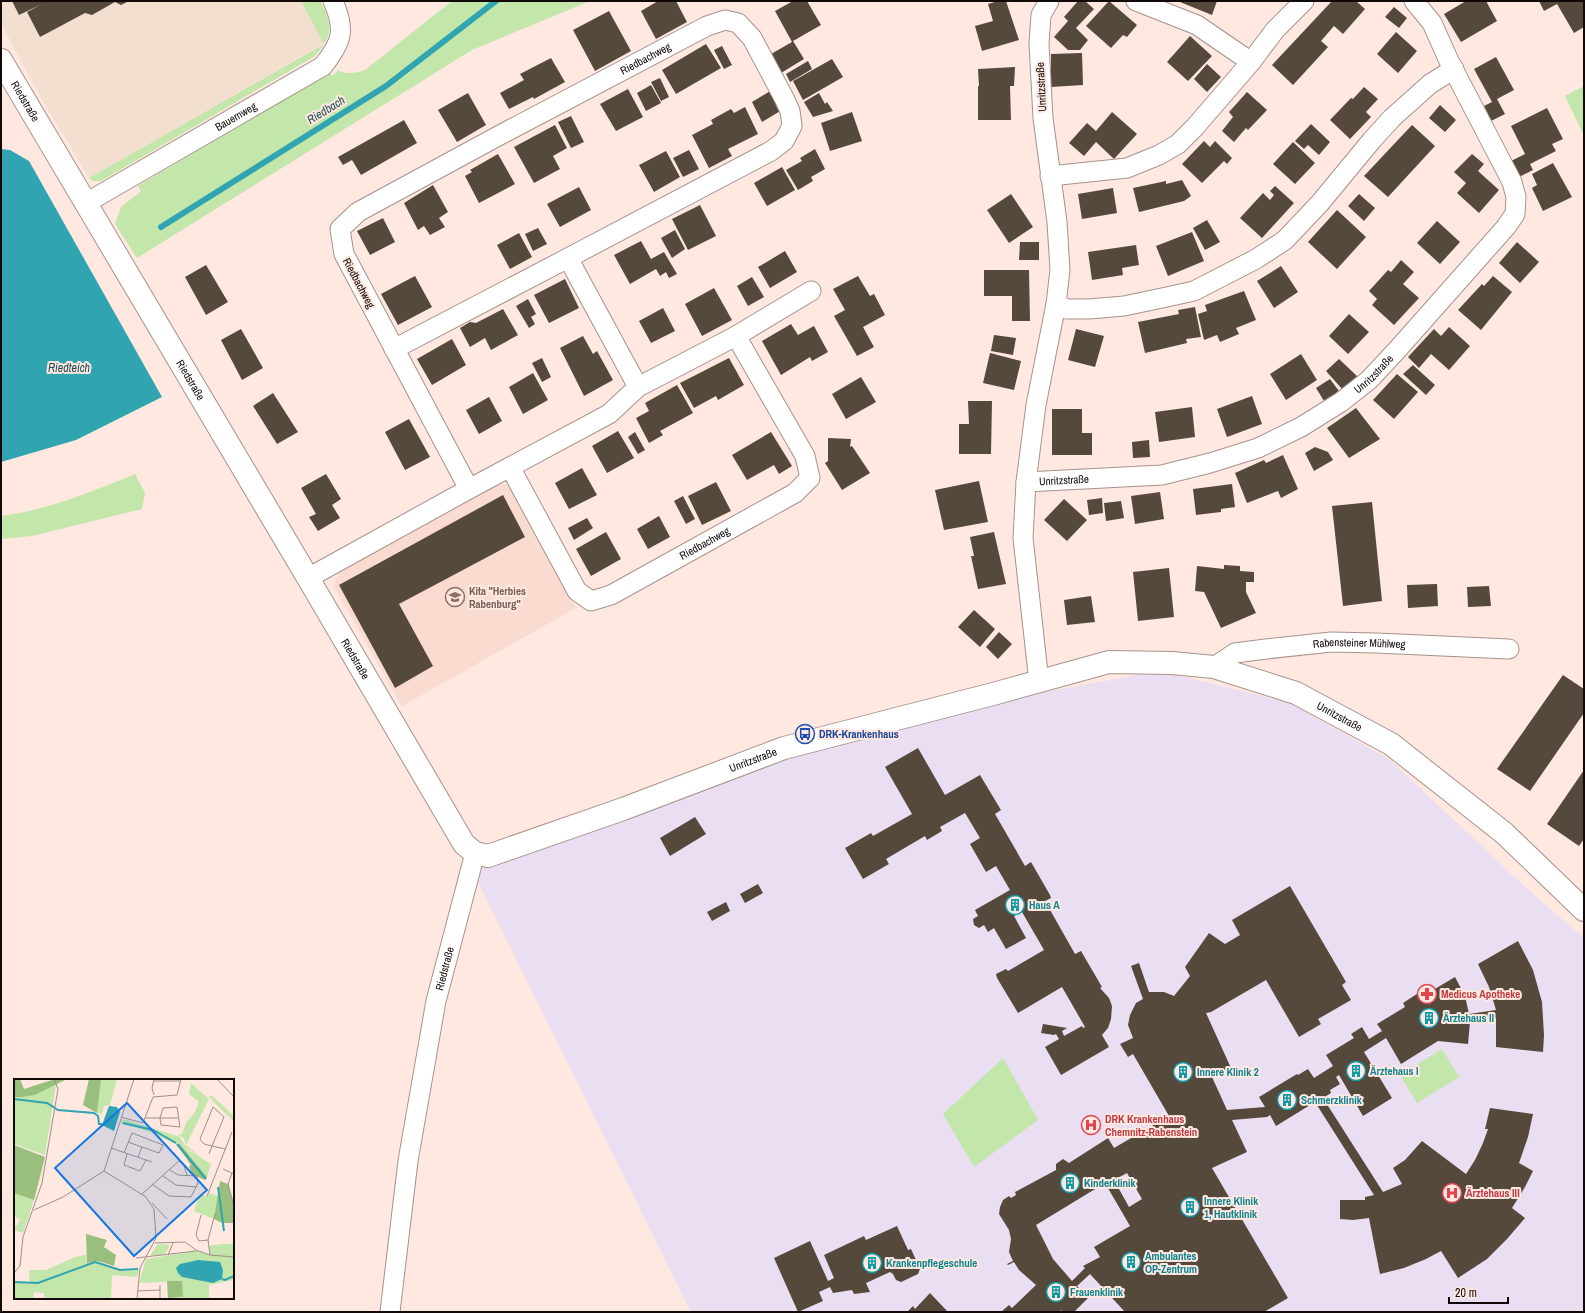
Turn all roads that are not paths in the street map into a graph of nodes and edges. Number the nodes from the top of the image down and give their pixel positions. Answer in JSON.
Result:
{"nodes":[{"id":1,"x":333,"y":1,"type":"edge"},
{"id":2,"x":1049,"y":1,"type":"edge"},
{"id":3,"x":1136,"y":1,"type":"edge"},
{"id":4,"x":1304,"y":1,"type":"edge"},
{"id":5,"x":1414,"y":1,"type":"edge"},
{"id":6,"x":1,"y":60,"type":"edge"},
{"id":7,"x":1251,"y":62,"type":"junction"},
{"id":8,"x":1454,"y":69,"type":"junction"},
{"id":9,"x":1050,"y":176,"type":"junction"},
{"id":10,"x":86,"y":203,"type":"junction"},
{"id":11,"x":568,"y":258,"type":"junction"},
{"id":12,"x":811,"y":291,"type":"dead end"},
{"id":13,"x":1056,"y":304,"type":"junction"},
{"id":14,"x":736,"y":336,"type":"junction"},
{"id":15,"x":394,"y":349,"type":"junction"},
{"id":16,"x":638,"y":387,"type":"junction"},
{"id":17,"x":510,"y":467,"type":"junction"},
{"id":18,"x":1026,"y":482,"type":"junction"},
{"id":19,"x":469,"y":489,"type":"junction"},
{"id":20,"x":308,"y":578,"type":"junction"},
{"id":21,"x":1509,"y":650,"type":"dead end"},
{"id":22,"x":1214,"y":668,"type":"junction"},
{"id":23,"x":1039,"y":682,"type":"junction"},
{"id":24,"x":475,"y":852,"type":"junction"},
{"id":25,"x":1584,"y":910,"type":"edge"},
{"id":26,"x":390,"y":1312,"type":"edge"}],
"edges":[{"from":1,"to":10,"type":"street","name":"Bauernweg"},
{"from":2,"to":9,"type":"street","name":"Unritzstraße"},
{"from":3,"to":7,"type":"street"},
{"from":4,"to":7,"type":"street"},
{"from":5,"to":8,"type":"street","name":"Unritzstraße"},
{"from":6,"to":10,"type":"street","name":"Riedstraße"},
{"from":7,"to":9,"type":"street"},
{"from":8,"to":13,"type":"street"},
{"from":8,"to":18,"type":"street","name":"Unritzstraße"},
{"from":9,"to":13,"type":"street","name":"Unritzstraße"},
{"from":10,"to":20,"type":"street","name":"Riedstraße"},
{"from":11,"to":15,"type":"street","name":"Riedbachweg"},
{"from":11,"to":15,"type":"street","name":"Riedbachweg"},
{"from":11,"to":16,"type":"street"},
{"from":12,"to":14,"type":"street"},
{"from":13,"to":18,"type":"street","name":"Unritzstraße"},
{"from":14,"to":16,"type":"street"},
{"from":14,"to":17,"type":"street","name":"Riedbachweg"},
{"from":15,"to":19,"type":"street","name":"Riedbachweg"},
{"from":16,"to":17,"type":"street"},
{"from":17,"to":19,"type":"street"},
{"from":18,"to":23,"type":"street","name":"Unritzstraße"},
{"from":19,"to":20,"type":"street"},
{"from":20,"to":24,"type":"street","name":"Riedstraße"},
{"from":21,"to":22,"type":"street","name":"Rabensteiner Mühlweg"},
{"from":22,"to":23,"type":"street","name":"Unritzstraße"},
{"from":22,"to":25,"type":"street","name":"Unritzstraße"},
{"from":23,"to":24,"type":"street","name":"Unritzstraße"},
{"from":24,"to":26,"type":"street","name":"Riedstraße"}]}
